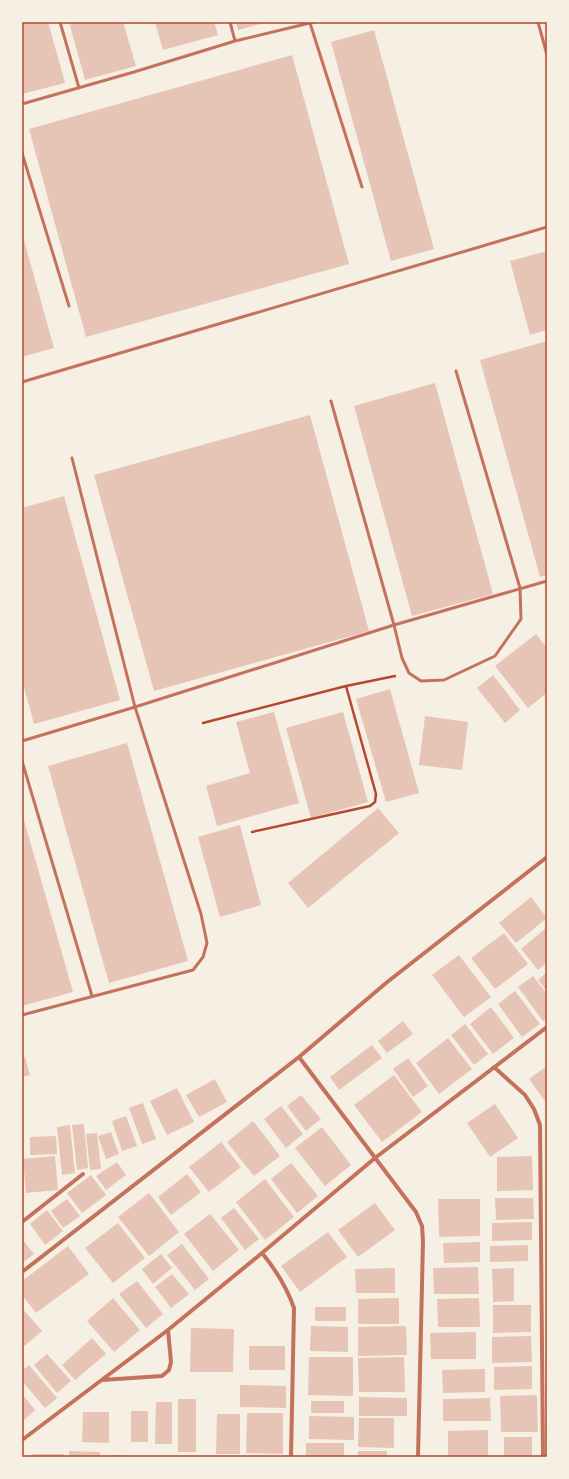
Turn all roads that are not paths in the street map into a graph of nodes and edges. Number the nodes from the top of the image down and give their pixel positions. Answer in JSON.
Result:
{"nodes":[{"id":1,"x":60,"y":22,"type":"edge"},
{"id":2,"x":230,"y":22,"type":"edge"},
{"id":3,"x":314,"y":22,"type":"edge"},
{"id":4,"x":538,"y":22,"type":"edge"},
{"id":5,"x":310,"y":23,"type":"edge"},
{"id":6,"x":235,"y":41,"type":"junction"},
{"id":7,"x":547,"y":54,"type":"edge"},
{"id":8,"x":79,"y":88,"type":"junction"},
{"id":9,"x":22,"y":104,"type":"edge"},
{"id":10,"x":22,"y":153,"type":"edge"},
{"id":11,"x":362,"y":187,"type":"dead end"},
{"id":12,"x":547,"y":227,"type":"edge"},
{"id":13,"x":69,"y":306,"type":"dead end"},
{"id":14,"x":456,"y":371,"type":"dead end"},
{"id":15,"x":22,"y":382,"type":"edge"},
{"id":16,"x":331,"y":401,"type":"dead end"},
{"id":17,"x":72,"y":458,"type":"dead end"},
{"id":18,"x":547,"y":580,"type":"edge"},
{"id":19,"x":520,"y":588,"type":"junction"},
{"id":20,"x":394,"y":625,"type":"junction"},
{"id":21,"x":135,"y":707,"type":"junction"},
{"id":22,"x":22,"y":741,"type":"edge"},
{"id":23,"x":22,"y":761,"type":"edge"},
{"id":24,"x":547,"y":857,"type":"edge"},
{"id":25,"x":92,"y":996,"type":"junction"},
{"id":26,"x":22,"y":1015,"type":"edge"},
{"id":27,"x":547,"y":1027,"type":"edge"},
{"id":28,"x":299,"y":1057,"type":"junction"},
{"id":29,"x":494,"y":1067,"type":"junction"},
{"id":30,"x":375,"y":1158,"type":"junction"},
{"id":31,"x":83,"y":1174,"type":"dead end"},
{"id":32,"x":22,"y":1222,"type":"edge"},
{"id":33,"x":262,"y":1253,"type":"junction"},
{"id":34,"x":22,"y":1272,"type":"edge"},
{"id":35,"x":168,"y":1330,"type":"junction"},
{"id":36,"x":102,"y":1380,"type":"junction"},
{"id":37,"x":22,"y":1440,"type":"edge"},
{"id":38,"x":291,"y":1457,"type":"edge"},
{"id":39,"x":418,"y":1457,"type":"edge"},
{"id":40,"x":542,"y":1457,"type":"edge"}],
"edges":[{"from":1,"to":8,"type":"lane"},
{"from":2,"to":6,"type":"lane"},
{"from":3,"to":5,"type":"lane"},
{"from":4,"to":7,"type":"lane"},
{"from":5,"to":6,"type":"lane"},
{"from":5,"to":11,"type":"lane"},
{"from":6,"to":8,"type":"lane"},
{"from":8,"to":9,"type":"lane"},
{"from":10,"to":13,"type":"lane"},
{"from":12,"to":15,"type":"lane"},
{"from":14,"to":19,"type":"lane"},
{"from":16,"to":20,"type":"lane"},
{"from":17,"to":21,"type":"lane"},
{"from":18,"to":19,"type":"lane"},
{"from":19,"to":20,"type":"lane"},
{"from":19,"to":20,"type":"lane"},
{"from":20,"to":21,"type":"lane"},
{"from":21,"to":22,"type":"lane"},
{"from":21,"to":25,"type":"lane"},
{"from":23,"to":25,"type":"lane"},
{"from":24,"to":28,"type":"street"},
{"from":25,"to":26,"type":"lane"},
{"from":27,"to":29,"type":"street"},
{"from":28,"to":30,"type":"street"},
{"from":28,"to":34,"type":"street"},
{"from":29,"to":30,"type":"street"},
{"from":29,"to":40,"type":"street"},
{"from":30,"to":33,"type":"street"},
{"from":30,"to":39,"type":"street"},
{"from":31,"to":32,"type":"street"},
{"from":33,"to":35,"type":"street"},
{"from":33,"to":38,"type":"street"},
{"from":35,"to":36,"type":"street"},
{"from":35,"to":36,"type":"street"},
{"from":36,"to":37,"type":"street"}]}
